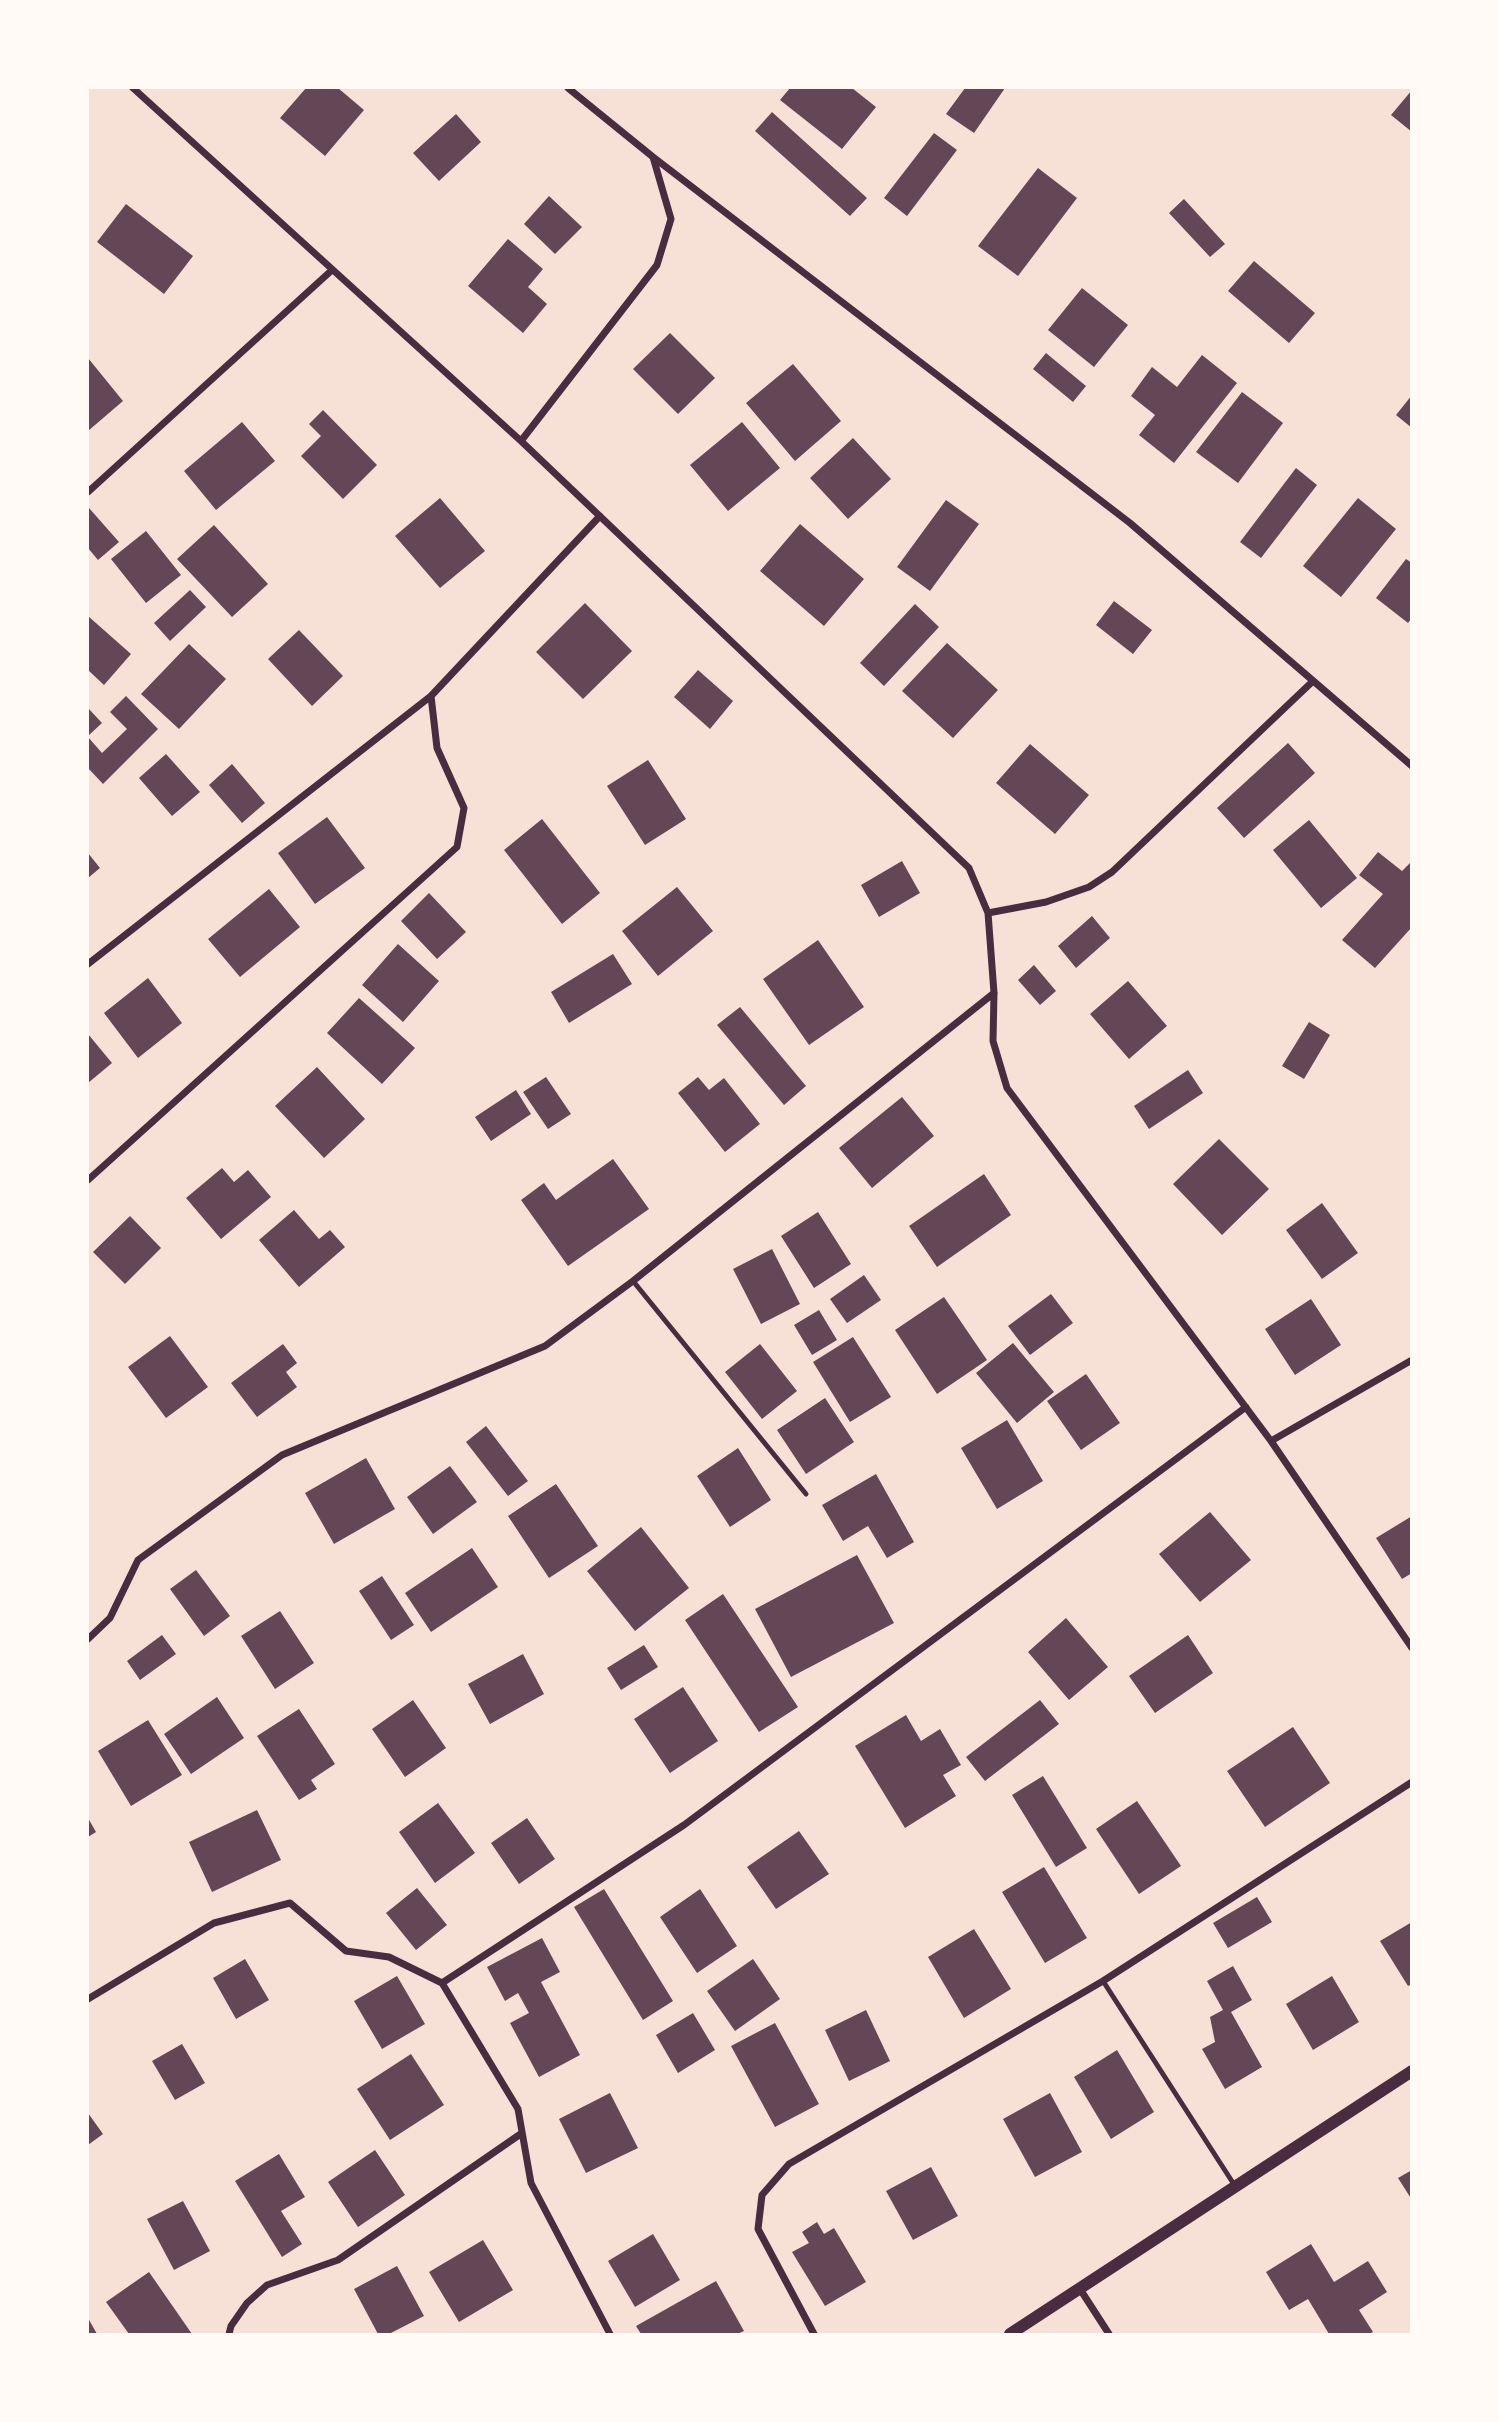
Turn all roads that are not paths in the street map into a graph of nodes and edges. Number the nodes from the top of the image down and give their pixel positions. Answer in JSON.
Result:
{"nodes":[{"id":1,"x":133,"y":88,"type":"edge"},
{"id":2,"x":568,"y":88,"type":"edge"},
{"id":3,"x":653,"y":157,"type":"junction"},
{"id":4,"x":332,"y":270,"type":"junction"},
{"id":5,"x":521,"y":441,"type":"junction"},
{"id":6,"x":88,"y":492,"type":"edge"},
{"id":7,"x":600,"y":516,"type":"junction"},
{"id":8,"x":1312,"y":682,"type":"junction"},
{"id":9,"x":431,"y":696,"type":"junction"},
{"id":10,"x":1412,"y":766,"type":"edge"},
{"id":11,"x":988,"y":913,"type":"junction"},
{"id":12,"x":88,"y":964,"type":"edge"},
{"id":13,"x":994,"y":993,"type":"junction"},
{"id":14,"x":88,"y":1180,"type":"edge"},
{"id":15,"x":633,"y":1281,"type":"junction"},
{"id":16,"x":1412,"y":1360,"type":"edge"},
{"id":17,"x":1246,"y":1407,"type":"junction"},
{"id":18,"x":1271,"y":1441,"type":"junction"},
{"id":19,"x":806,"y":1494,"type":"dead end"},
{"id":20,"x":88,"y":1639,"type":"edge"},
{"id":21,"x":1412,"y":1648,"type":"edge"},
{"id":22,"x":1412,"y":1782,"type":"edge"},
{"id":23,"x":1103,"y":1981,"type":"junction"},
{"id":24,"x":442,"y":1983,"type":"junction"},
{"id":25,"x":88,"y":1999,"type":"edge"},
{"id":26,"x":1412,"y":2071,"type":"edge"},
{"id":27,"x":522,"y":2133,"type":"junction"},
{"id":28,"x":1235,"y":2186,"type":"junction"},
{"id":29,"x":1080,"y":2289,"type":"junction"},
{"id":30,"x":229,"y":2334,"type":"edge"},
{"id":31,"x":610,"y":2334,"type":"edge"},
{"id":32,"x":814,"y":2334,"type":"edge"},
{"id":33,"x":1010,"y":2334,"type":"edge"},
{"id":34,"x":1109,"y":2334,"type":"edge"}],
"edges":[{"from":1,"to":4,"type":"street"},
{"from":2,"to":3,"type":"street"},
{"from":3,"to":5,"type":"street"},
{"from":3,"to":8,"type":"street"},
{"from":4,"to":5,"type":"street"},
{"from":4,"to":6,"type":"street"},
{"from":5,"to":7,"type":"street"},
{"from":7,"to":9,"type":"street"},
{"from":7,"to":11,"type":"street"},
{"from":8,"to":10,"type":"street"},
{"from":8,"to":11,"type":"street"},
{"from":9,"to":12,"type":"street"},
{"from":9,"to":14,"type":"street"},
{"from":11,"to":13,"type":"street"},
{"from":13,"to":15,"type":"street"},
{"from":13,"to":17,"type":"street"},
{"from":15,"to":19,"type":"lane"},
{"from":15,"to":20,"type":"street"},
{"from":16,"to":18,"type":"street"},
{"from":17,"to":18,"type":"street"},
{"from":17,"to":24,"type":"street"},
{"from":18,"to":21,"type":"street"},
{"from":22,"to":23,"type":"street"},
{"from":23,"to":28,"type":"lane"},
{"from":23,"to":32,"type":"street"},
{"from":24,"to":25,"type":"street"},
{"from":24,"to":27,"type":"street"},
{"from":26,"to":28,"type":"street"},
{"from":27,"to":30,"type":"street"},
{"from":27,"to":31,"type":"street"},
{"from":28,"to":29,"type":"street"},
{"from":29,"to":33,"type":"street"},
{"from":29,"to":34,"type":"street"}]}
